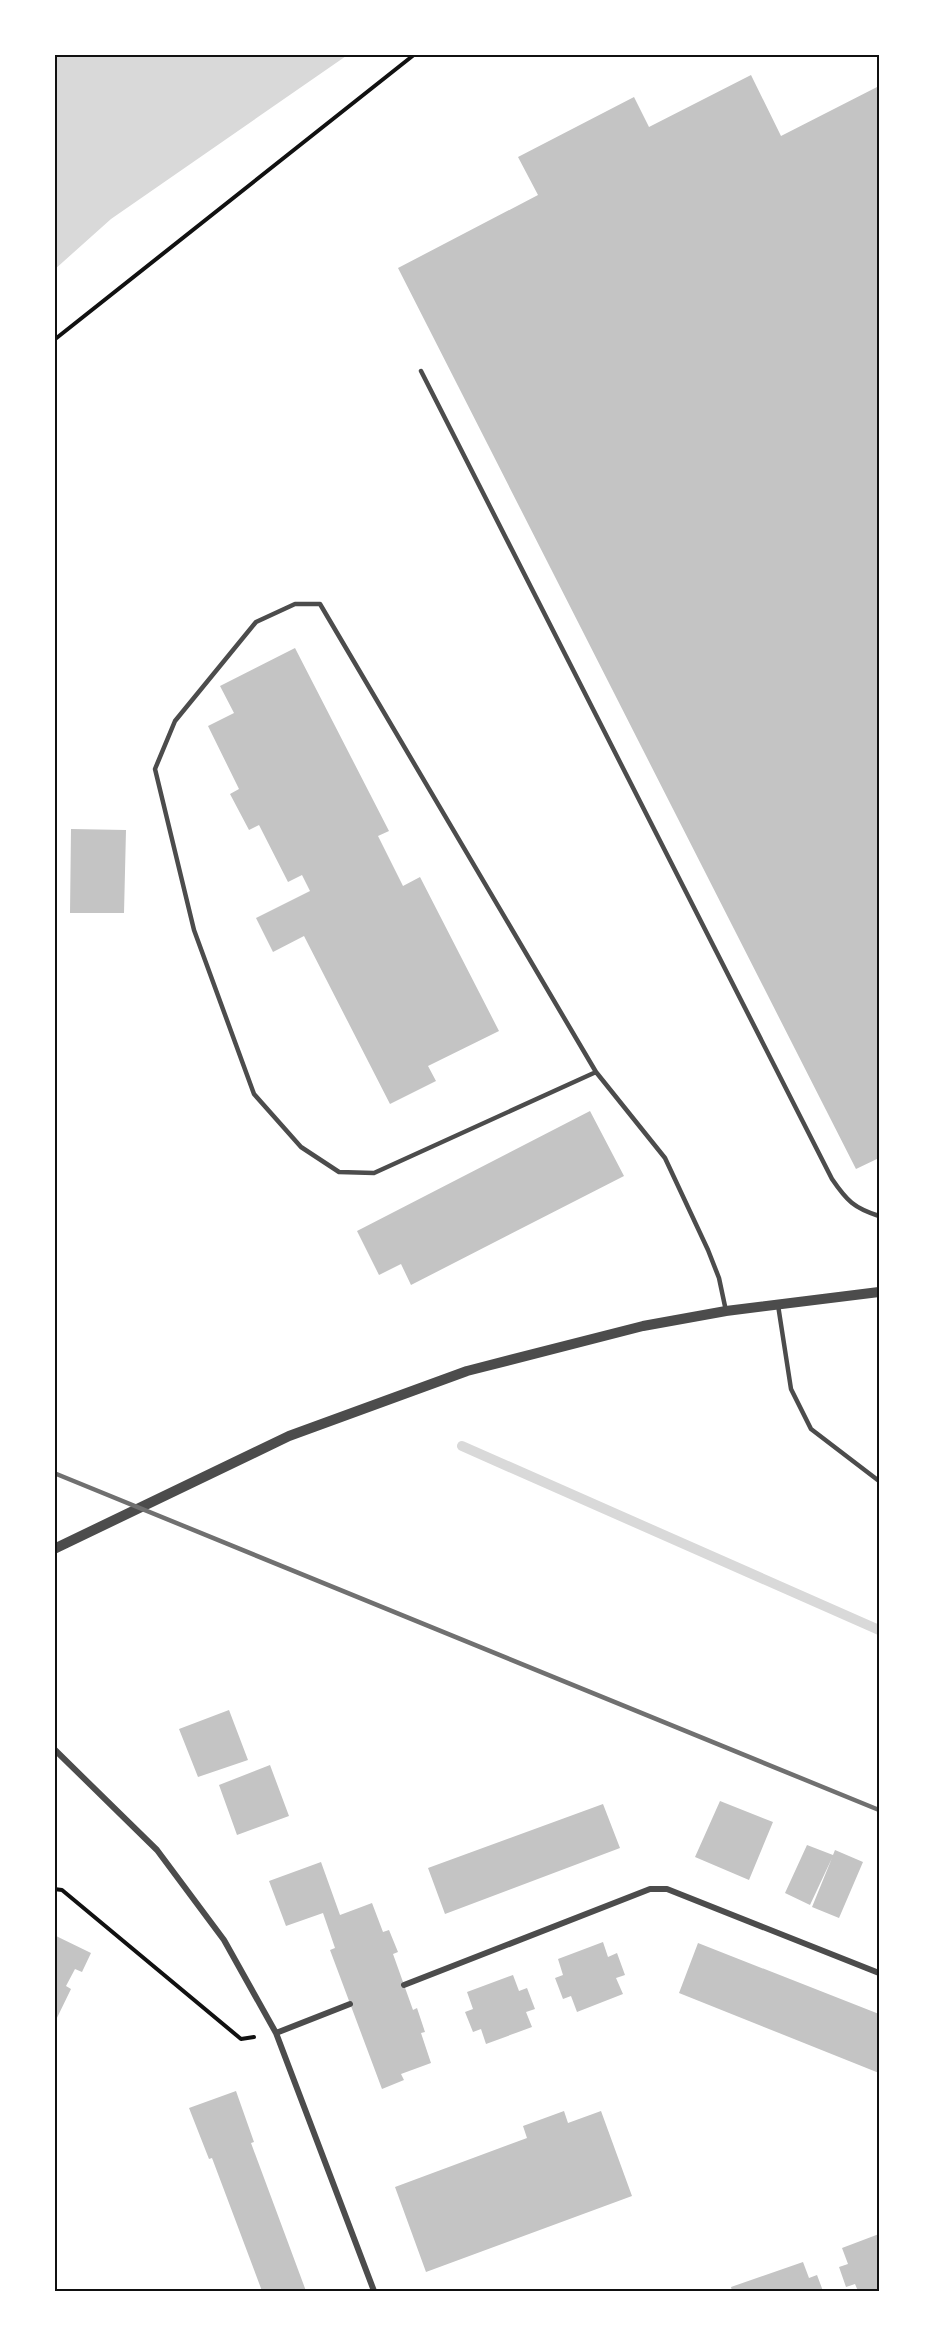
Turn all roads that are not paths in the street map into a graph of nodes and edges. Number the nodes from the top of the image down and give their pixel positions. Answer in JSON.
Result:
{"nodes":[{"id":1,"x":421,"y":371,"type":"dead end"},
{"id":2,"x":596,"y":1072,"type":"junction"},
{"id":3,"x":879,"y":1216,"type":"edge"},
{"id":4,"x":879,"y":1292,"type":"edge"},
{"id":5,"x":778,"y":1305,"type":"junction"},
{"id":6,"x":726,"y":1311,"type":"junction"},
{"id":7,"x":879,"y":1481,"type":"edge"},
{"id":8,"x":54,"y":1549,"type":"edge"},
{"id":9,"x":54,"y":1749,"type":"edge"},
{"id":10,"x":879,"y":1972,"type":"edge"},
{"id":11,"x":404,"y":1984,"type":"dead end"},
{"id":12,"x":350,"y":2004,"type":"dead end"},
{"id":13,"x":276,"y":2033,"type":"junction"},
{"id":14,"x":374,"y":2291,"type":"edge"}],
"edges":[{"from":1,"to":3,"type":"lane"},
{"from":2,"to":2,"type":"lane"},
{"from":2,"to":6,"type":"lane"},
{"from":4,"to":5,"type":"street"},
{"from":5,"to":6,"type":"street"},
{"from":5,"to":7,"type":"lane"},
{"from":6,"to":8,"type":"street"},
{"from":9,"to":13,"type":"street"},
{"from":10,"to":11,"type":"street"},
{"from":12,"to":13,"type":"street"},
{"from":13,"to":14,"type":"street"}]}
